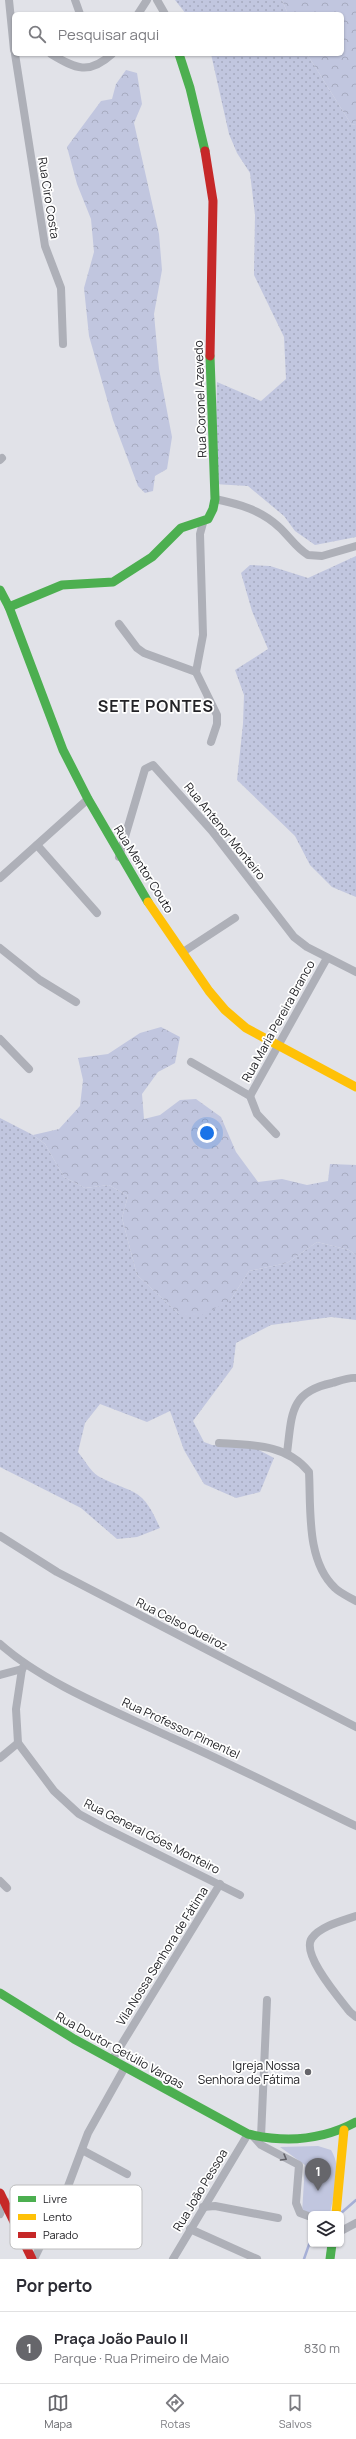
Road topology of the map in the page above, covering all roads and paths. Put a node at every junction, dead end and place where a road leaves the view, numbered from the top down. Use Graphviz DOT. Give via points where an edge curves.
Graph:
graph roads {
  1 [pos="9,0"];
  2 [pos="75,0"];
  3 [pos="147,0"];
  4 [pos="157,0"];
  5 [pos="79,12"];
  6 [pos="139,12"];
  7 [pos="164,12"];
  8 [pos="12,26"];
  9 [pos="15,56"];
  10 [pos="55,56"];
  11 [pos="110,56"];
  12 [pos="180,56"];
  13 [pos="63,344"];
  14 [pos="215,499"];
  15 [pos="203,522"];
  16 [pos="356,546"];
  17 [pos="0,590"];
  18 [pos="9,607"];
  19 [pos="119,624"];
  20 [pos="196,672"];
  21 [pos="210,742"];
  22 [pos="88,799"];
  23 [pos="37,845"];
  24 [pos="119,857"];
  25 [pos="0,878"];
  26 [pos="97,913"];
  27 [pos="235,918"];
  28 [pos="0,948"];
  29 [pos="183,952"];
  30 [pos="327,958"];
  31 [pos="356,972"];
  32 [pos="76,1002"];
  33 [pos="0,1039"];
  34 [pos="279,1047"];
  35 [pos="191,1062"];
  36 [pos="29,1069"];
  37 [pos="356,1087"];
  38 [pos="250,1096"];
  39 [pos="276,1134"];
  40 [pos="356,1378"];
  41 [pos="219,1443"];
  42 [pos="287,1452"];
  43 [pos="0,1536"];
  44 [pos="356,1601"];
  45 [pos="0,1644"];
  46 [pos="23,1667"];
  47 [pos="0,1675"];
  48 [pos="356,1727"];
  49 [pos="18,1743"];
  50 [pos="0,1758"];
  51 [pos="356,1826"];
  52 [pos="0,1881"];
  53 [pos="220,1884"];
  54 [pos="8,1888"];
  55 [pos="240,1895"];
  56 [pos="356,1916"];
  57 [pos="0,1993"];
  58 [pos="268,2000"];
  59 [pos="356,2018"];
  60 [pos="112,2060"];
  61 [pos="125,2067"];
  62 [pos="356,2122"];
  63 [pos="344,2130"];
  64 [pos="254,2135"];
  65 [pos="82,2150"];
  66 [pos="127,2174"];
  67 [pos="69,2185"];
  68 [pos="0,2193"];
  69 [pos="4,2202"];
  70 [pos="202,2206"];
  71 [pos="336,2211"];
  72 [pos="0,2214"];
  73 [pos="10,2214"];
  74 [pos="308,2216"];
  75 [pos="278,2218"];
  76 [pos="356,2223"];
  77 [pos="190,2229"];
  78 [pos="344,2229"];
  79 [pos="332,2247"];
  80 [pos="28,2249"];
  81 [pos="38,2249"];
  82 [pos="33,2259"];
  83 [pos="172,2259"];
  84 [pos="257,2259"];
  85 [pos="330,2259"];
  1 -- 8 [label="street"];
  2 -- 5 [label="street"];
  3 -- 6 [label="street"];
  4 -- 7 [label="street"];
  9 -- 13 [label="street, Rua Ciro Costa" via="45,246 61,288"];
  10 -- 11 [label="street" via="76,68 100,65"];
  12 -- 14 [label="street, Rua Coronel Azevedo" via="203,140 214,202 210,353"];
  14 -- 15 [label="street, Rua Coronel Azevedo" via="212,517"];
  14 -- 16 [label="street" via="247,506 263,515 308,555 322,556"];
  15 -- 18 [label="street" via="182,528 152,557 113,582 62,585"];
  15 -- 20 [label="street" via="200,534 203,635"];
  17 -- 18 [label="street, Rua Mentor Couto"];
  18 -- 22 [label="street, Rua Mentor Couto" via="63,750"];
  19 -- 20 [label="street" via="137,648 144,653"];
  20 -- 21 [label="street" via="217,715 217,724"];
  22 -- 23 [label="street"];
  22 -- 24 [label="street, Rua Mentor Couto"];
  23 -- 25 [label="street"];
  23 -- 26 [label="street"];
  24 -- 29 [label="street, Rua Mentor Couto"];
  24 -- 30 [label="street, Rua Antenor Monteiro" via="144,769 153,765 212,831 294,937"];
  27 -- 29 [label="street"];
  28 -- 32 [label="street" via="40,980"];
  29 -- 34 [label="street, Rua Mentor Couto" via="225,1010 246,1028"];
  30 -- 31 [label="street, Rua Antenor Monteiro"];
  30 -- 34 [label="street, Rua Maria Pereira Branco"];
  33 -- 36 [label="street"];
  34 -- 37 [label="street, Rua Mentor Couto"];
  34 -- 38 [label="street, Rua Maria Pereira Branco"];
  35 -- 38 [label="street"];
  38 -- 39 [label="street" via="257,1114"];
  40 -- 42 [label="street" via="323,1385 302,1394 293,1410"];
  41 -- 42 [label="street" via="252,1445"];
  42 -- 44 [label="street" via="309,1472 313,1537 318,1561 326,1578 336,1589"];
  43 -- 48 [label="street, Rua Celso Queiroz" via="57,1572"];
  45 -- 46 [label="street, Rua Professor Pimentel"];
  46 -- 47 [label="street"];
  46 -- 49 [label="street" via="16,1709"];
  46 -- 51 [label="street, Rua Professor Pimentel" via="244,1770"];
  49 -- 50 [label="street"];
  49 -- 53 [label="street, Rua General Góes Monteiro" via="54,1791 79,1814"];
  52 -- 54 [label="street"];
  53 -- 55 [label="street, Rua General Góes Monteiro"];
  53 -- 60 [label="street, Vila Nossa Senhora de Fátima"];
  56 -- 59 [label="street" via="316,1933 309,1946 314,1962"];
  57 -- 60 [label="street, Rua Doutor Getúlio Vargas"];
  58 -- 64 [label="street"];
  60 -- 61 [label="street, Rua Doutor Getúlio Vargas"];
  61 -- 64 [label="street, Rua Doutor Getúlio Vargas"];
  61 -- 65 [label="street"];
  62 -- 63 [label="street, Rua Doutor Getúlio Vargas"];
  63 -- 64 [label="street, Rua Doutor Getúlio Vargas" via="331,2136 311,2139 274,2139"];
  63 -- 71 [label="street"];
  64 -- 70 [label="street, Rua João Pessoa"];
  64 -- 74 [label="street, Rua Doutor Getúlio Vargas, one-way" via="261,2146 299,2164 296,2203 300,2213"];
  65 -- 66 [label="street"];
  65 -- 67 [label="street"];
  68 -- 69 [label="street"];
  69 -- 72 [label="street"];
  69 -- 73 [label="street"];
  70 -- 75 [label="street" via="215,2206"];
  70 -- 77 [label="street, Rua João Pessoa"];
  76 -- 78 [label="street"];
  77 -- 83 [label="street, Rua João Pessoa"];
  77 -- 84 [label="street"];
  79 -- 85 [label="street"];
  80 -- 82 [label="street"];
  81 -- 82 [label="street"];
}
